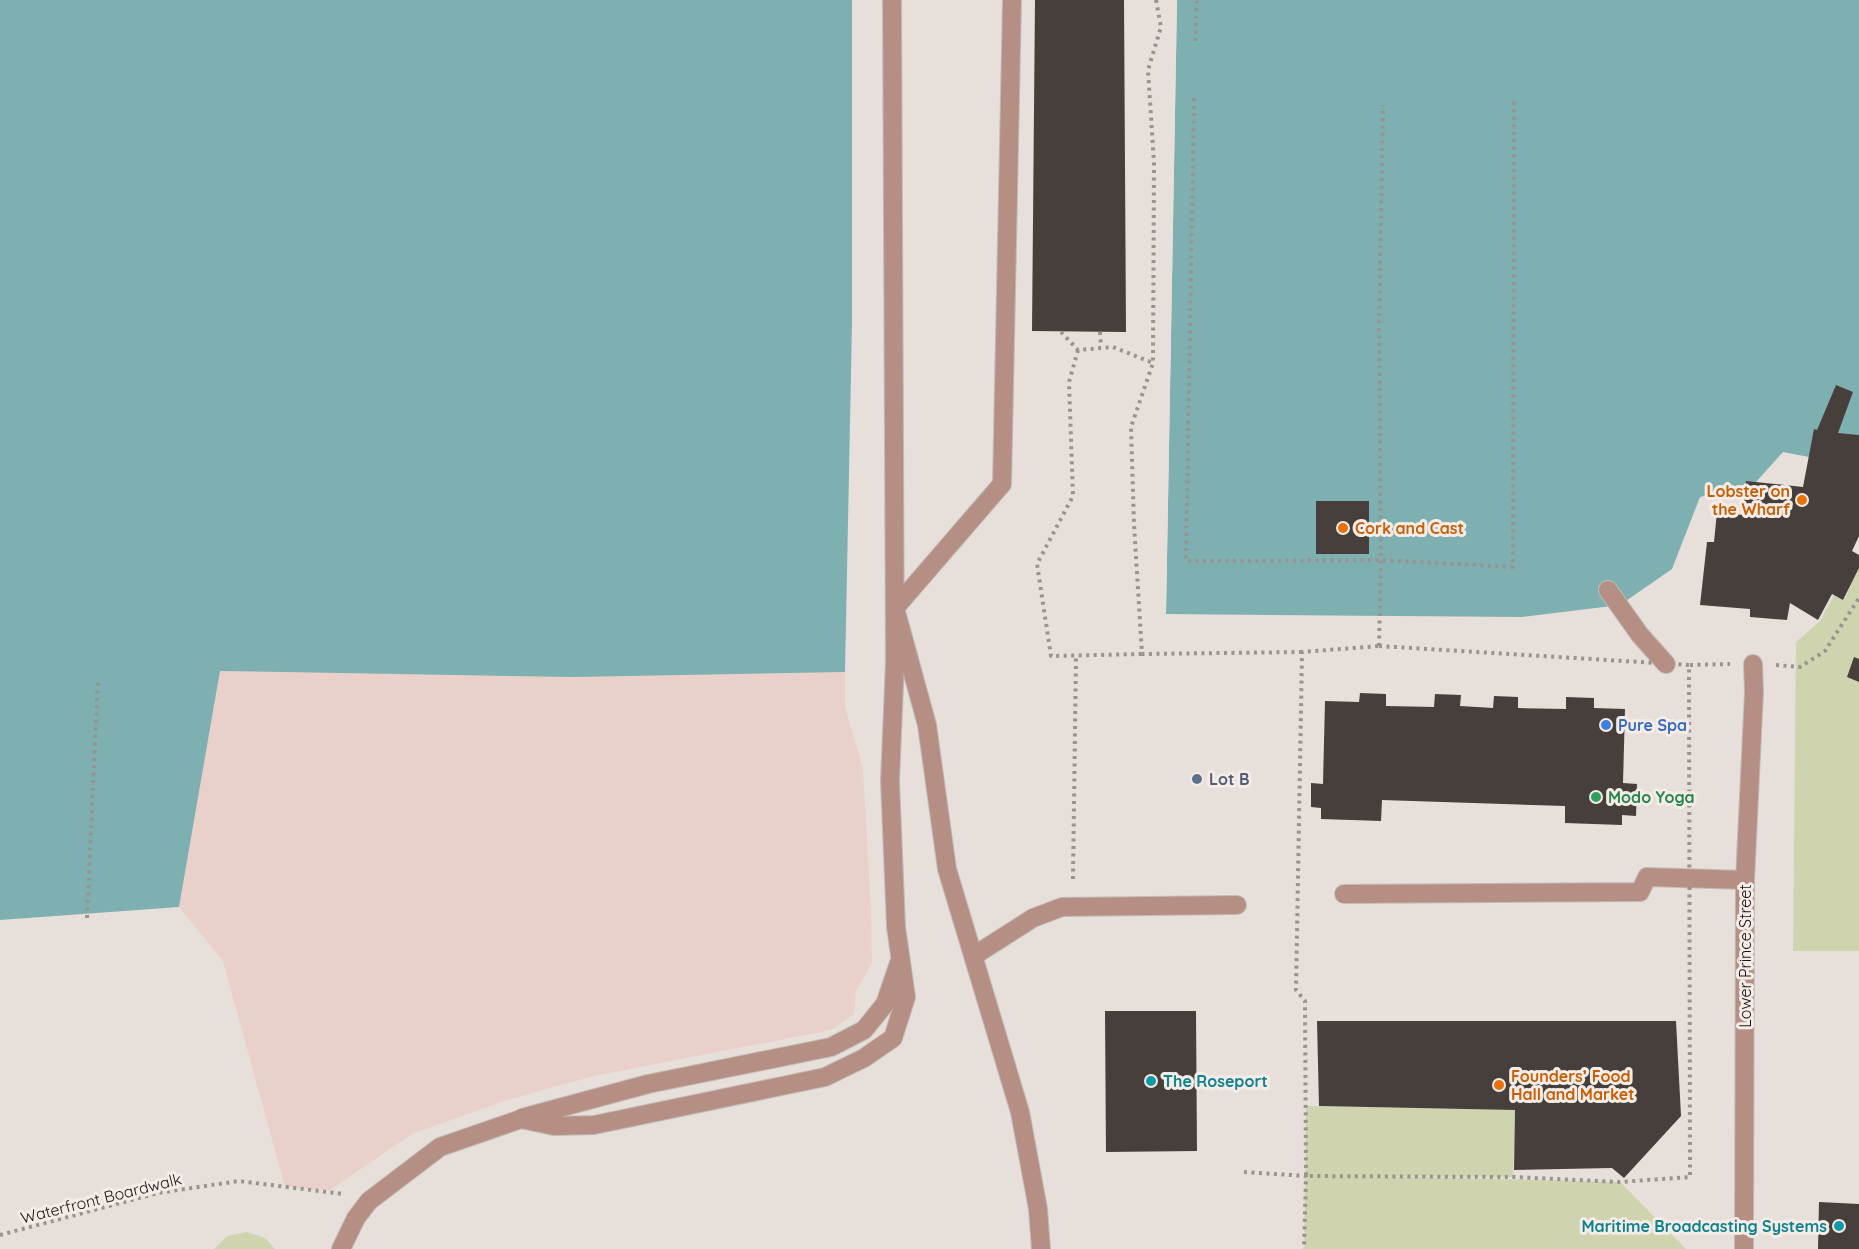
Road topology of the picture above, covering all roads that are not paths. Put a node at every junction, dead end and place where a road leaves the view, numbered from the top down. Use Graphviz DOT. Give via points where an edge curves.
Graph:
graph roads {
  1 [pos="892,0"];
  2 [pos="1012,0"];
  3 [pos="1608,590"];
  4 [pos="895,608"];
  5 [pos="1666,664"];
  6 [pos="1753,664"];
  7 [pos="1745,880"];
  8 [pos="1344,894"];
  9 [pos="1237,904"];
  10 [pos="975,956"];
  11 [pos="901,958"];
  12 [pos="521,1119"];
  13 [pos="340,1249"];
  14 [pos="1041,1249"];
  15 [pos="1744,1249"];
  1 -- 4 [label="street"];
  2 -- 4 [label="street" via="1002,484"];
  3 -- 5 [label="street"];
  4 -- 10 [label="street" via="927,725 947,869"];
  4 -- 11 [label="street" via="890,781 896,927"];
  6 -- 7 [label="street, Lower Prince Street"];
  7 -- 8 [label="street" via="1647,878 1640,892"];
  7 -- 15 [label="street, Lower Prince Street"];
  9 -- 10 [label="street" via="1062,906 1033,918"];
  10 -- 14 [label="street" via="1020,1112 1038,1209"];
  11 -- 12 [label="street" via="885,1004 864,1030 831,1047 648,1084"];
  11 -- 12 [label="street" via="906,997 893,1038 825,1077 594,1125 554,1126"];
  12 -- 13 [label="street" via="440,1147 369,1201"];
}
